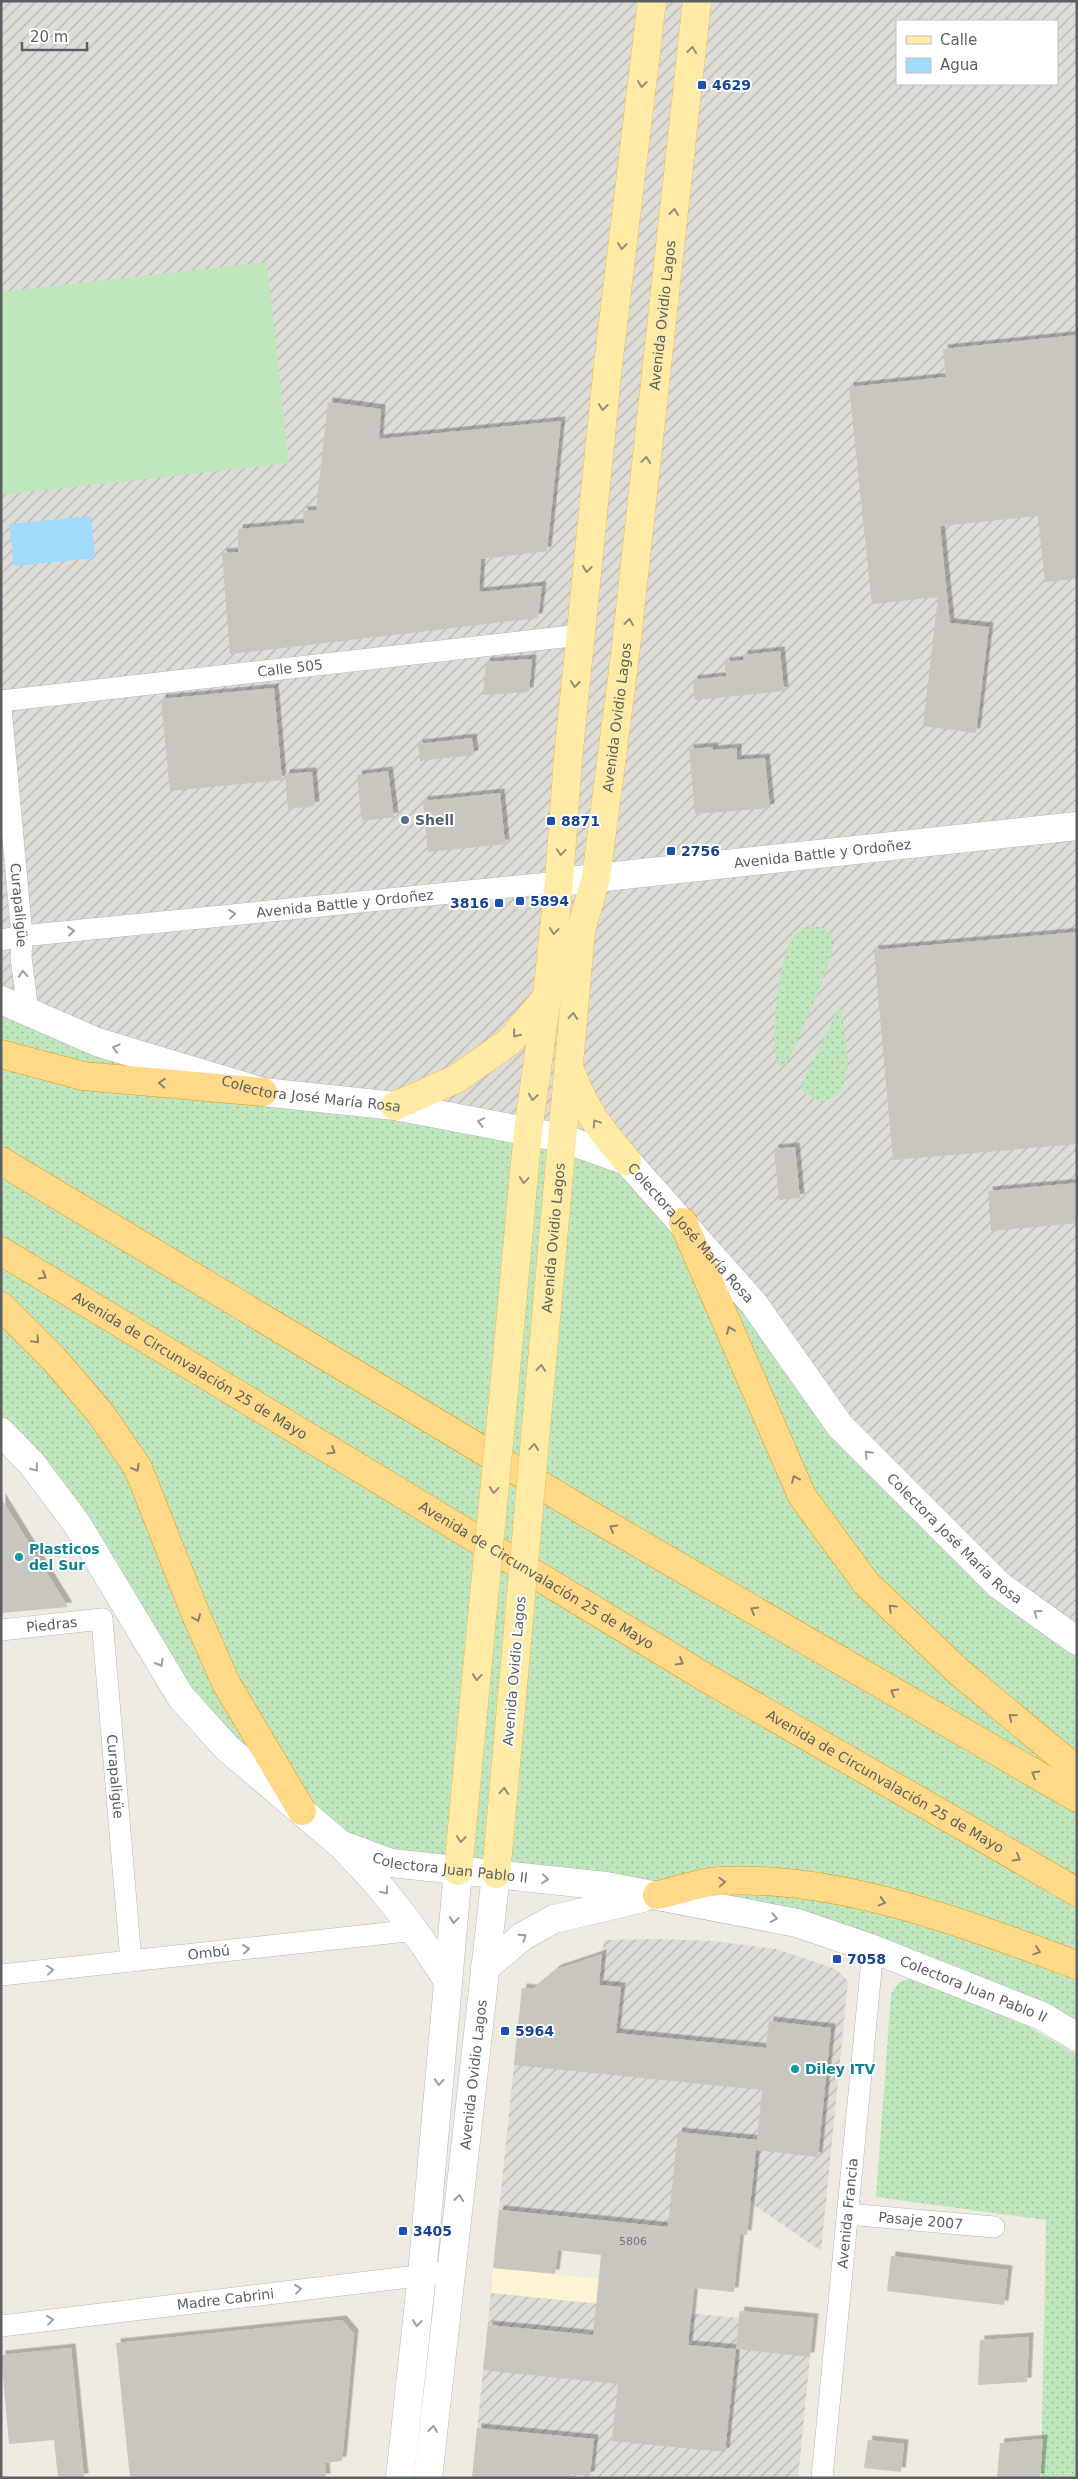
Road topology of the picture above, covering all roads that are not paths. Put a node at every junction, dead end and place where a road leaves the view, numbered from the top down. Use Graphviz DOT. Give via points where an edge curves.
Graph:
graph roads {
  1 [pos="652,1"];
  2 [pos="697,1"];
  3 [pos="580,635"];
  4 [pos="1,701"];
  5 [pos="1,708"];
  6 [pos="1077,826"];
  7 [pos="596,878"];
  8 [pos="559,882"];
  9 [pos="22,936"];
  10 [pos="1,940"];
  11 [pos="547,997"];
  12 [pos="1,1000"];
  13 [pos="28,1012"];
  14 [pos="1,1054"];
  15 [pos="568,1065"];
  16 [pos="263,1092"];
  17 [pos="395,1106"];
  18 [pos="528,1131"];
  19 [pos="562,1138"];
  20 [pos="626,1161"];
  21 [pos="1,1162"];
  22 [pos="683,1222"];
  23 [pos="1,1251"];
  24 [pos="1,1306"];
  25 [pos="1,1432"];
  26 [pos="123,1599"];
  27 [pos="102,1619"];
  28 [pos="1,1630"];
  29 [pos="1077,1641"];
  30 [pos="1077,1770"];
  31 [pos="1077,1798"];
  32 [pos="302,1811"];
  33 [pos="340,1844"];
  34 [pos="458,1871"];
  35 [pos="496,1874"];
  36 [pos="1077,1892"];
  37 [pos="657,1895"];
  38 [pos="416,1930"];
  39 [pos="873,1949"];
  40 [pos="131,1961"];
  41 [pos="1077,1965"];
  42 [pos="486,1968"];
  43 [pos="1,1975"];
  44 [pos="448,1981"];
  45 [pos="1077,2037"];
  46 [pos="848,2214"];
  47 [pos="994,2227"];
  48 [pos="451,2272"];
  49 [pos="422,2274"];
  50 [pos="1,2326"];
  51 [pos="400,2478"];
  52 [pos="428,2478"];
  53 [pos="822,2478"];
  1 -- 3 [label="main road, one-way" via="608,366"];
  7 -- 2 [label="main road, Avenida Ovidio Lagos, one-way" via="625,656"];
  3 -- 4 [label="street, Calle 505"];
  3 -- 8 [label="main road, one-way"];
  5 -- 9 [label="street, Curapaligüe"];
  6 -- 7 [label="main road, Avenida Battle y Ordoñez"];
  7 -- 8 [label="main road, Avenida Battle y Ordoñez"];
  15 -- 7 [label="main road, Avenida Ovidio Lagos, one-way" via="581,930"];
  9 -- 8 [label="street, Avenida Battle y Ordoñez, one-way"];
  8 -- 11 [label="main road, one-way"];
  9 -- 10 [label="street, Avenida Battle y Ordoñez"];
  13 -- 9 [label="street, Curapaligüe, one-way" via="21,957"];
  11 -- 17 [label="main road, one-way" via="510,1042 456,1079"];
  11 -- 18 [label="main road, one-way"];
  12 -- 13 [label="main road, Colectora José María Rosa"];
  16 -- 13 [label="main road, Colectora José María Rosa, one-way" via="97,1042"];
  16 -- 14 [label="highway, one-way" via="83,1076"];
  15 -- 19 [label="main road, Avenida Ovidio Lagos"];
  20 -- 15 [label="main road, one-way" via="599,1128 582,1100"];
  16 -- 17 [label="main road, Colectora José María Rosa"];
  18 -- 17 [label="main road, Colectora José María Rosa, one-way"];
  18 -- 19 [label="main road, Colectora José María Rosa"];
  18 -- 34 [label="main road, one-way, bridge"];
  19 -- 20 [label="main road, Colectora José María Rosa"];
  35 -- 19 [label="main road, Avenida Ovidio Lagos, one-way, bridge"];
  20 -- 22 [label="main road, Colectora José María Rosa"];
  31 -- 21 [label="highway, one-way" via="583,1511"];
  29 -- 22 [label="main road, Colectora José María Rosa, one-way" via="999,1585 840,1426 754,1304"];
  30 -- 22 [label="highway, one-way" via="959,1672 866,1583 802,1496"];
  23 -- 36 [label="highway, Avenida de Circunvalación 25 de Mayo, one-way" via="708,1679"];
  24 -- 32 [label="highway, one-way" via="54,1359 101,1414 138,1468 226,1683"];
  25 -- 26 [label="main road, Colectora Juan Pablo II, one-way" via="32,1464 77,1524"];
  26 -- 27 [label="street"];
  26 -- 32 [label="main road, Colectora Juan Pablo II, one-way" via="181,1698 227,1748"];
  27 -- 28 [label="street, Piedras"];
  27 -- 40 [label="street, Curapaligüe"];
  32 -- 33 [label="main road, Colectora Juan Pablo II"];
  33 -- 34 [label="main road, Colectora Juan Pablo II" via="392,1863"];
  33 -- 38 [label="main road, one-way" via="378,1882"];
  34 -- 35 [label="main road, Colectora Juan Pablo II"];
  34 -- 44 [label="main road, one-way"];
  35 -- 37 [label="main road, Colectora Juan Pablo II, one-way"];
  35 -- 42 [label="main road, Avenida Ovidio Lagos"];
  37 -- 39 [label="main road, Colectora Juan Pablo II, one-way" via="797,1923"];
  37 -- 41 [label="highway, one-way" via="718,1881 783,1883 846,1892 935,1916"];
  42 -- 37 [label="main road, one-way" via="523,1936 554,1919"];
  40 -- 38 [label="street, Ombú, one-way"];
  38 -- 44 [label="main road"];
  39 -- 45 [label="main road, Colectora Juan Pablo II" via="1042,2016"];
  39 -- 46 [label="street, Avenida Francia"];
  43 -- 40 [label="street, Ombú, one-way"];
  48 -- 42 [label="main road, Avenida Ovidio Lagos, one-way"];
  44 -- 49 [label="main road, one-way"];
  46 -- 47 [label="street, Pasaje 2007"];
  46 -- 53 [label="street, Avenida Francia"];
  48 -- 49 [label="street, Madre Cabrini"];
  52 -- 48 [label="main road, Avenida Ovidio Lagos, one-way"];
  50 -- 49 [label="street, Madre Cabrini, one-way"];
  49 -- 51 [label="main road, one-way"];
}
